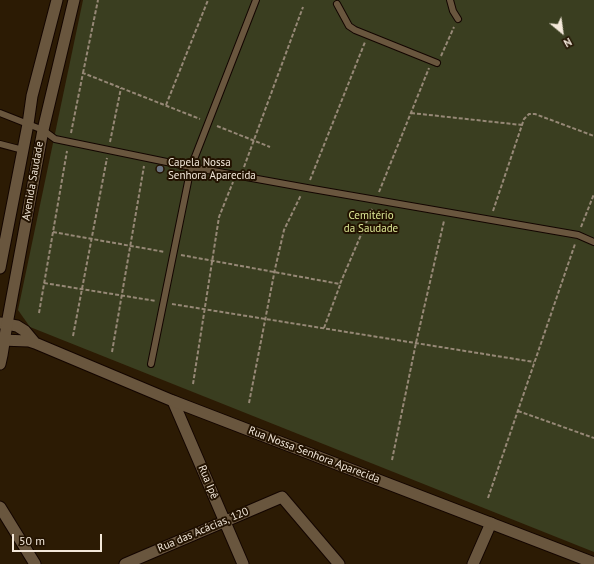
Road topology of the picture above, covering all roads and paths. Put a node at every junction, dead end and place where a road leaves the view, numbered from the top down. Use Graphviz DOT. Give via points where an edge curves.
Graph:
graph roads {
  1 [pos="57,0"];
  2 [pos="74,0"];
  3 [pos="98,0"];
  4 [pos="208,0"];
  5 [pos="256,0"];
  6 [pos="450,0"];
  7 [pos="337,4"];
  8 [pos="303,7"];
  9 [pos="458,19"];
  10 [pos="368,35"];
  11 [pos="437,63"];
  12 [pos="83,73"];
  13 [pos="121,88"];
  14 [pos="166,106"];
  15 [pos="0,113"];
  16 [pos="411,113"];
  17 [pos="28,124"];
  18 [pos="522,125"];
  19 [pos="43,130"];
  20 [pos="594,136"];
  21 [pos="0,144"];
  22 [pos="22,150"];
  23 [pos="108,150"];
  24 [pos="145,158"];
  25 [pos="191,167"];
  26 [pos="238,175"];
  27 [pos="306,188"];
  28 [pos="594,194"];
  29 [pos="376,201"];
  30 [pos="446,213"];
  31 [pos="490,220"];
  32 [pos="53,232"];
  33 [pos="578,235"];
  34 [pos="92,239"];
  35 [pos="594,242"];
  36 [pos="130,246"];
  37 [pos="173,254"];
  38 [pos="212,261"];
  39 [pos="0,268"];
  40 [pos="275,272"];
  41 [pos="44,283"];
  42 [pos="340,284"];
  43 [pos="82,289"];
  44 [pos="122,296"];
  45 [pos="164,302"];
  46 [pos="205,309"];
  47 [pos="266,319"];
  48 [pos="4,324"];
  49 [pos="324,328"];
  50 [pos="73,336"];
  51 [pos="2,340"];
  52 [pos="34,343"];
  53 [pos="416,343"];
  54 [pos="112,352"];
  55 [pos="534,362"];
  56 [pos="0,364"];
  57 [pos="151,364"];
  58 [pos="193,384"];
  59 [pos="173,401"];
  60 [pos="249,403"];
  61 [pos="518,411"];
  62 [pos="594,438"];
  63 [pos="392,460"];
  64 [pos="488,498"];
  65 [pos="0,507"];
  66 [pos="224,521"];
  67 [pos="491,523"];
  68 [pos="594,563"];
  69 [pos="35,564"];
  70 [pos="125,564"];
  71 [pos="243,564"];
  72 [pos="339,564"];
  73 [pos="473,564"];
  1 -- 17 [label="street, Avenida Saudade" via="32,96"];
  2 -- 19 [label="street, Avenida Saudade"];
  3 -- 12 [label="path"];
  4 -- 14 [label="path"];
  5 -- 25 [label="lane"];
  6 -- 9 [label="lane"];
  7 -- 10 [label="lane" via="350,26"];
  8 -- 26 [label="path"];
  9 -- 11 [label="path"];
  10 -- 11 [label="lane"];
  10 -- 27 [label="path"];
  11 -- 16 [label="path" via="430,66"];
  13 -- 23 [label="path"];
  15 -- 17 [label="lane"];
  16 -- 18 [label="path"];
  16 -- 29 [label="path"];
  17 -- 19 [label="lane"];
  17 -- 22 [label="street, Avenida Saudade"];
  18 -- 20 [label="path" via="528,114 535,114"];
  18 -- 31 [label="path"];
  19 -- 23 [label="lane" via="55,139"];
  19 -- 48 [label="street, Avenida Saudade"];
  21 -- 22 [label="lane"];
  22 -- 39 [label="street, Avenida Saudade"];
  23 -- 24 [label="lane"];
  23 -- 34 [label="path"];
  24 -- 25 [label="lane"];
  24 -- 36 [label="path"];
  25 -- 26 [label="lane"];
  25 -- 37 [label="lane"];
  26 -- 27 [label="lane"];
  26 -- 38 [label="path" via="219,217"];
  27 -- 29 [label="lane"];
  27 -- 40 [label="path" via="284,230"];
  28 -- 33 [label="path"];
  29 -- 30 [label="lane"];
  29 -- 42 [label="path"];
  30 -- 31 [label="lane"];
  30 -- 53 [label="path"];
  31 -- 33 [label="lane"];
  32 -- 34 [label="path"];
  33 -- 35 [label="lane"];
  33 -- 55 [label="path"];
  34 -- 36 [label="path"];
  34 -- 43 [label="path"];
  36 -- 37 [label="path"];
  36 -- 44 [label="path"];
  37 -- 38 [label="path"];
  37 -- 45 [label="lane"];
  38 -- 40 [label="path"];
  38 -- 46 [label="path"];
  40 -- 42 [label="path"];
  40 -- 47 [label="path"];
  41 -- 43 [label="path"];
  42 -- 49 [label="path"];
  43 -- 44 [label="path"];
  43 -- 50 [label="path"];
  44 -- 45 [label="path"];
  44 -- 54 [label="path"];
  45 -- 46 [label="path"];
  45 -- 57 [label="lane"];
  46 -- 47 [label="path"];
  46 -- 58 [label="path"];
  47 -- 49 [label="path"];
  47 -- 60 [label="path"];
  48 -- 51 [label="street, Avenida Saudade"];
  48 -- 52 [label="street, Rua Nossa Senhora Aparecida" via="17,326 25,331"];
  49 -- 53 [label="path"];
  51 -- 52 [label="street, Rua Nossa Senhora Aparecida"];
  51 -- 56 [label="street, Avenida Saudade"];
  52 -- 59 [label="street, Rua Nossa Senhora Aparecida"];
  53 -- 55 [label="path"];
  53 -- 63 [label="path"];
  55 -- 61 [label="path"];
  59 -- 66 [label="street, Rua Ipê"];
  59 -- 67 [label="street, Rua Nossa Senhora Aparecida"];
  61 -- 62 [label="path"];
  61 -- 64 [label="path"];
  65 -- 69 [label="street"];
  66 -- 70 [label="street, Rua das Acácias, 120"];
  66 -- 71 [label="street, Rua Ipê"];
  66 -- 72 [label="street, Rua das Acácias, 120" via="282,496"];
  67 -- 68 [label="street, Rua Nossa Senhora Aparecida"];
  67 -- 73 [label="street"];
}
